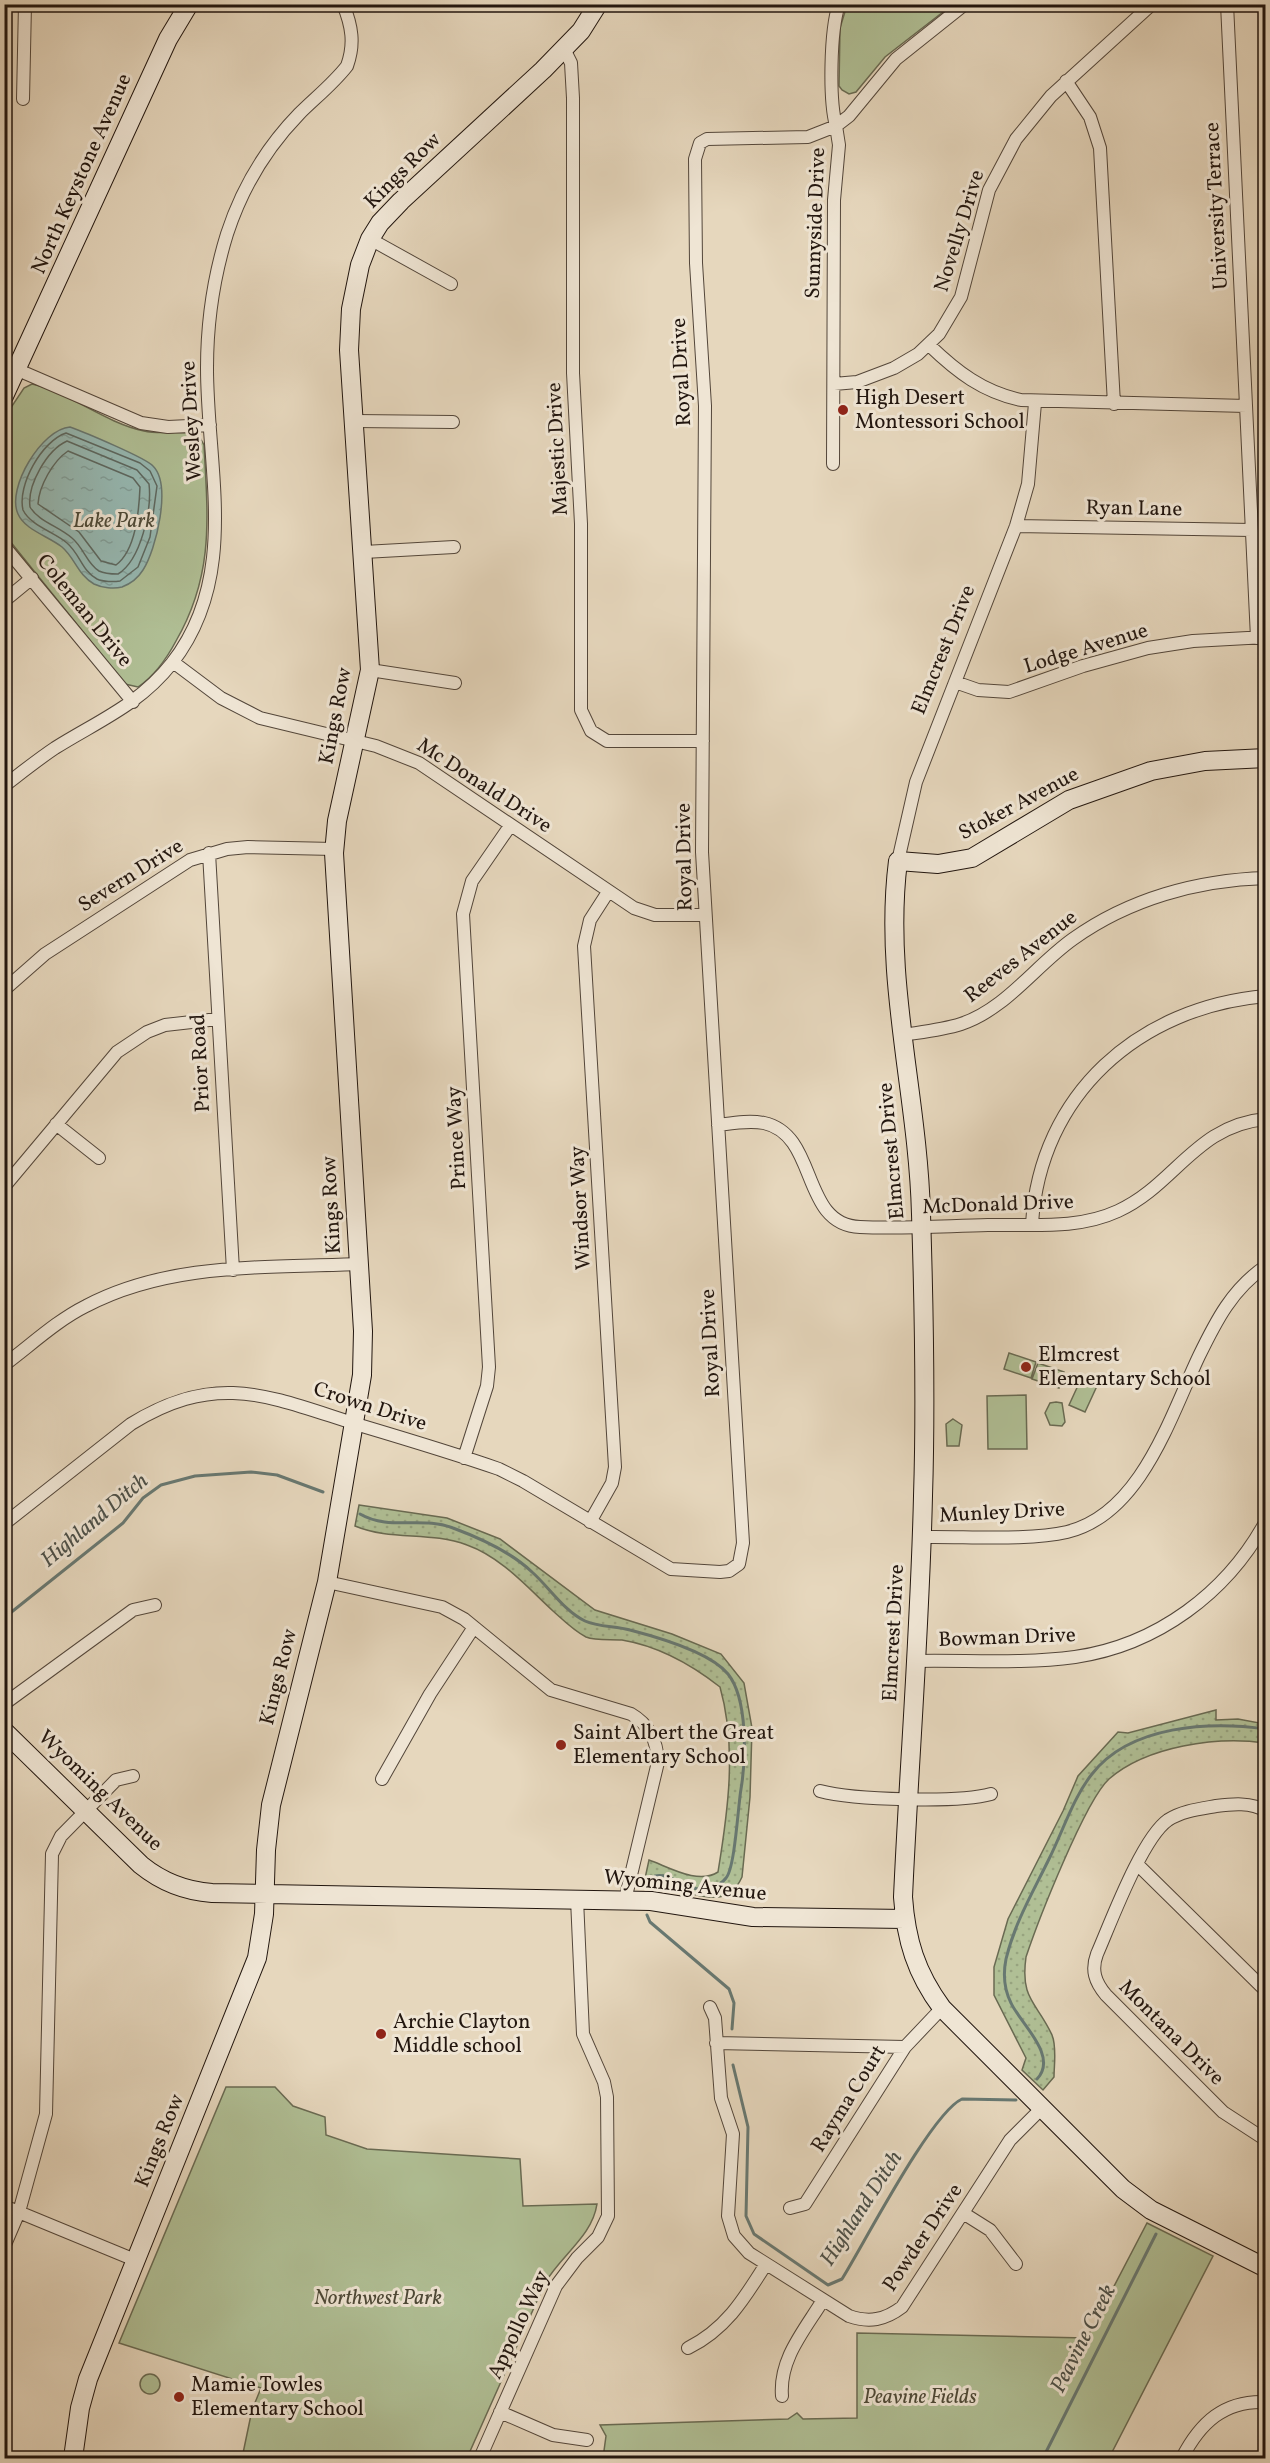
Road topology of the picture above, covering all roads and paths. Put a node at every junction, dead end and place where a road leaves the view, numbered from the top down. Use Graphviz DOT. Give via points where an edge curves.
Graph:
graph roads {
  1 [pos="25,4"];
  2 [pos="189,4"];
  3 [pos="343,4"];
  4 [pos="598,4"];
  5 [pos="839,4"];
  6 [pos="965,4"];
  7 [pos="1152,4"];
  8 [pos="1227,4"];
  9 [pos="564,49"];
  10 [pos="1066,81"];
  11 [pos="23,99"];
  12 [pos="836,126"];
  13 [pos="370,239"];
  14 [pos="451,284"];
  15 [pos="929,345"];
  16 [pos="18,370"];
  17 [pos="834,384"];
  18 [pos="4,396"];
  19 [pos="1035,403"];
  20 [pos="1114,404"];
  21 [pos="1246,406"];
  22 [pos="355,421"];
  23 [pos="453,422"];
  24 [pos="210,425"];
  25 [pos="833,464"];
  26 [pos="1016,526"];
  27 [pos="1252,530"];
  28 [pos="4,546"];
  29 [pos="454,547"];
  30 [pos="364,552"];
  31 [pos="32,578"];
  32 [pos="4,601"];
  33 [pos="1261,638"];
  34 [pos="172,662"];
  35 [pos="370,670"];
  36 [pos="955,682"];
  37 [pos="455,683"];
  38 [pos="133,702"];
  39 [pos="703,741"];
  40 [pos="356,742"];
  41 [pos="1266,758"];
  42 [pos="4,786"];
  43 [pos="510,826"];
  44 [pos="334,849"];
  45 [pos="208,853"];
  46 [pos="898,861"];
  47 [pos="1266,878"];
  48 [pos="608,892"];
  49 [pos="705,915"];
  50 [pos="4,990"];
  51 [pos="1266,996"];
  52 [pos="218,1018"];
  53 [pos="903,1035"];
  54 [pos="1266,1119"];
  55 [pos="56,1124"];
  56 [pos="718,1125"];
  57 [pos="99,1158"];
  58 [pos="4,1187"];
  59 [pos="1032,1224"];
  60 [pos="922,1227"];
  61 [pos="358,1264"];
  62 [pos="1266,1266"];
  63 [pos="233,1270"];
  64 [pos="4,1365"];
  65 [pos="355,1423"];
  66 [pos="464,1458"];
  67 [pos="1266,1521"];
  68 [pos="590,1522"];
  69 [pos="4,1524"];
  70 [pos="922,1537"];
  71 [pos="735,1568"];
  72 [pos="327,1582"];
  73 [pos="155,1605"];
  74 [pos="474,1627"];
  75 [pos="915,1661"];
  76 [pos="4,1704"];
  77 [pos="4,1731"];
  78 [pos="133,1776"];
  79 [pos="382,1779"];
  80 [pos="820,1791"];
  81 [pos="991,1794"];
  82 [pos="908,1798"];
  83 [pos="86,1810"];
  84 [pos="1266,1811"];
  85 [pos="1138,1865"];
  86 [pos="265,1893"];
  87 [pos="577,1899"];
  88 [pos="625,1900"];
  89 [pos="905,1919"];
  90 [pos="1266,1991"];
  91 [pos="710,2007"];
  92 [pos="942,2008"];
  93 [pos="716,2043"];
  94 [pos="905,2047"];
  95 [pos="1042,2108"];
  96 [pos="1266,2140"];
  97 [pos="4,2206"];
  98 [pos="790,2208"];
  99 [pos="19,2212"];
  100 [pos="963,2213"];
  101 [pos="4,2247"];
  102 [pos="135,2260"];
  103 [pos="766,2264"];
  104 [pos="1016,2264"];
  105 [pos="1266,2268"];
  106 [pos="823,2300"];
  107 [pos="688,2348"];
  108 [pos="782,2396"];
  109 [pos="1266,2402"];
  110 [pos="500,2412"];
  111 [pos="587,2440"];
  112 [pos="73,2458"];
  113 [pos="480,2458"];
  114 [pos="1182,2458"];
  1 -- 11 [label="street"];
  2 -- 16 [label="street, North Keystone Avenue" via="168,39"];
  3 -- 24 [label="street, Wesley Drive" via="352,35 347,66 269,149 245,189 227,234 209,338"];
  4 -- 9 [label="street, Kings Row"];
  5 -- 12 [label="street" via="833,34"];
  6 -- 12 [label="street, Sunnyside Drive" via="896,59 849,116"];
  7 -- 10 [label="street, Novelly Drive"];
  8 -- 21 [label="street, University Terrace"];
  9 -- 13 [label="street, Kings Row" via="401,201"];
  9 -- 39 [label="street, Majestic Drive" via="571,63 573,98 573,364 581,504 581,710 591,731 607,741"];
  10 -- 15 [label="street, Novelly Drive" via="1027,124 1001,165 978,224 960,297"];
  10 -- 20 [label="street" via="1090,117 1100,148"];
  12 -- 17 [label="street, Sunnyside Drive"];
  12 -- 39 [label="street, Royal Drive" via="808,136 707,139 700,143 695,159 705,406"];
  13 -- 14 [label="street"];
  13 -- 22 [label="street, Kings Row" via="351,309"];
  15 -- 17 [label="street, Novelly Drive" via="894,368 857,382"];
  15 -- 19 [label="street" via="955,369 987,390"];
  16 -- 18 [label="street, North Keystone Avenue"];
  16 -- 24 [label="street" via="135,422 168,427"];
  17 -- 25 [label="street, Sunnyside Drive"];
  19 -- 20 [label="street"];
  19 -- 26 [label="street, Elmcrest Drive" via="1028,484"];
  20 -- 21 [label="street"];
  21 -- 27 [label="street, University Terrace"];
  22 -- 23 [label="street"];
  22 -- 30 [label="street, Kings Row"];
  24 -- 34 [label="street, Wesley Drive" via="215,556 203,605"];
  26 -- 27 [label="street, Ryan Lane"];
  26 -- 36 [label="street, Elmcrest Drive"];
  27 -- 33 [label="street, University Terrace"];
  28 -- 31 [label="street, Coleman Drive"];
  29 -- 30 [label="street"];
  30 -- 35 [label="street, Kings Row"];
  31 -- 32 [label="street"];
  31 -- 38 [label="street, Coleman Drive"];
  33 -- 36 [label="street, Lodge Avenue" via="1193,641 1148,648 1009,692 978,690"];
  34 -- 38 [label="street, Wesley Drive"];
  34 -- 40 [label="street, Mc Donald Drive" via="245,712 285,726"];
  35 -- 37 [label="street"];
  35 -- 40 [label="street, Kings Row"];
  36 -- 46 [label="street, Elmcrest Drive" via="916,782"];
  38 -- 42 [label="street, Wesley Drive" via="57,747"];
  39 -- 49 [label="street, Royal Drive"];
  40 -- 43 [label="street, Mc Donald Drive" via="393,751 419,763"];
  40 -- 44 [label="street, Kings Row"];
  41 -- 46 [label="street, Stoker Avenue" via="1205,761 1151,771 1069,800 972,858 938,864"];
  43 -- 48 [label="street, Mc Donald Drive"];
  43 -- 66 [label="street, Prince Way" via="472,881 463,914 489,1361 487,1386"];
  44 -- 45 [label="street, Severn Drive" via="248,847"];
  44 -- 61 [label="street, Kings Row"];
  45 -- 50 [label="street, Severn Drive" via="174,869 45,954"];
  45 -- 52 [label="street, Prior Road"];
  46 -- 53 [label="street, Elmcrest Drive" via="893,954"];
  47 -- 53 [label="street, Reeves Avenue" via="1200,885 1127,908 1073,939 1000,1003 975,1018 945,1029"];
  48 -- 49 [label="street, Mc Donald Drive" via="655,915"];
  48 -- 68 [label="street, Windsor Way" via="590,920 584,946 615,1467 612,1483"];
  49 -- 56 [label="street, Royal Drive"];
  51 -- 59 [label="street" via="1225,1001 1179,1015 1140,1036 1107,1063 1078,1096 1056,1131 1038,1177"];
  52 -- 55 [label="street" via="165,1025 131,1041 105,1064"];
  52 -- 63 [label="street, Prior Road"];
  53 -- 60 [label="street, Elmcrest Drive"];
  54 -- 59 [label="street, McDonald Drive" via="1244,1122 1212,1136 1147,1194 1118,1211 1080,1223"];
  55 -- 57 [label="street"];
  55 -- 58 [label="street"];
  56 -- 60 [label="street, McDonald Drive" via="764,1124 785,1133 800,1154 820,1202 843,1223 858,1227"];
  56 -- 71 [label="street, Royal Drive" via="743,1544"];
  59 -- 60 [label="street, McDonald Drive"];
  60 -- 70 [label="street, Elmcrest Drive"];
  61 -- 63 [label="street"];
  61 -- 65 [label="street, Kings Row" via="363,1359"];
  62 -- 70 [label="street, Munley Drive" via="1238,1289 1220,1313 1145,1467 1112,1509 1090,1524 1057,1533"];
  63 -- 64 [label="street" via="158,1278 106,1295 59,1322"];
  65 -- 66 [label="street, Crown Drive"];
  65 -- 69 [label="street, Crown Drive" via="254,1393 191,1397 150,1412 131,1424"];
  65 -- 72 [label="street, Kings Row"];
  66 -- 68 [label="street, Crown Drive" via="511,1474"];
  67 -- 75 [label="street, Bowman Drive" via="1237,1566 1206,1597 1140,1638 1074,1657"];
  68 -- 71 [label="street, Crown Drive" via="671,1569 705,1573"];
  70 -- 75 [label="street, Elmcrest Drive"];
  72 -- 74 [label="street" via="442,1607"];
  72 -- 86 [label="street, Kings Row" via="271,1805"];
  73 -- 76 [label="street" via="133,1610"];
  74 -- 79 [label="street"];
  74 -- 88 [label="street" via="551,1690 631,1714 652,1735 657,1769"];
  75 -- 82 [label="street, Elmcrest Drive"];
  77 -- 83 [label="street, Wyoming Avenue"];
  78 -- 83 [label="street" via="116,1780"];
  80 -- 82 [label="street"];
  81 -- 82 [label="street"];
  82 -- 89 [label="street, Elmcrest Drive"];
  83 -- 86 [label="street, Wyoming Avenue" via="141,1865 168,1882 199,1892"];
  83 -- 99 [label="street" via="61,1836 52,1854 46,2114"];
  84 -- 85 [label="street, Montana Drive" via="1234,1804 1174,1816 1152,1837"];
  85 -- 90 [label="street"];
  85 -- 96 [label="street, Montana Drive" via="1094,1961 1099,1987 1223,2112"];
  86 -- 87 [label="street, Wyoming Avenue"];
  86 -- 102 [label="street, Kings Row" via="262,1933 253,1971"];
  87 -- 88 [label="street, Wyoming Avenue"];
  87 -- 110 [label="street, Appollo Way" via="582,2027 607,2097 610,2204 598,2237 556,2286"];
  88 -- 89 [label="street, Wyoming Avenue" via="666,1902 753,1917"];
  89 -- 92 [label="street" via="907,1939 919,1972"];
  91 -- 93 [label="street, Powder Drive" via="715,2018"];
  92 -- 94 [label="street, Rayma Court"];
  92 -- 95 [label="street"];
  93 -- 94 [label="street"];
  93 -- 103 [label="street, Powder Drive" via="721,2098 733,2134 730,2227 741,2246"];
  94 -- 98 [label="street, Rayma Court" via="805,2204"];
  95 -- 100 [label="street, Powder Drive" via="1010,2140"];
  95 -- 105 [label="street" via="1137,2201"];
  97 -- 99 [label="street"];
  99 -- 101 [label="street"];
  99 -- 102 [label="street"];
  100 -- 104 [label="street" via="990,2230"];
  100 -- 106 [label="street, Powder Drive" via="909,2299 892,2314 859,2319"];
  102 -- 112 [label="street, Kings Row" via="88,2379"];
  103 -- 106 [label="street, Powder Drive"];
  103 -- 107 [label="street" via="729,2319"];
  106 -- 108 [label="street" via="786,2358"];
  109 -- 114 [label="street" via="1241,2403 1215,2415 1193,2437"];
  110 -- 111 [label="street" via="553,2435"];
  110 -- 113 [label="street, Appollo Way"];
}
